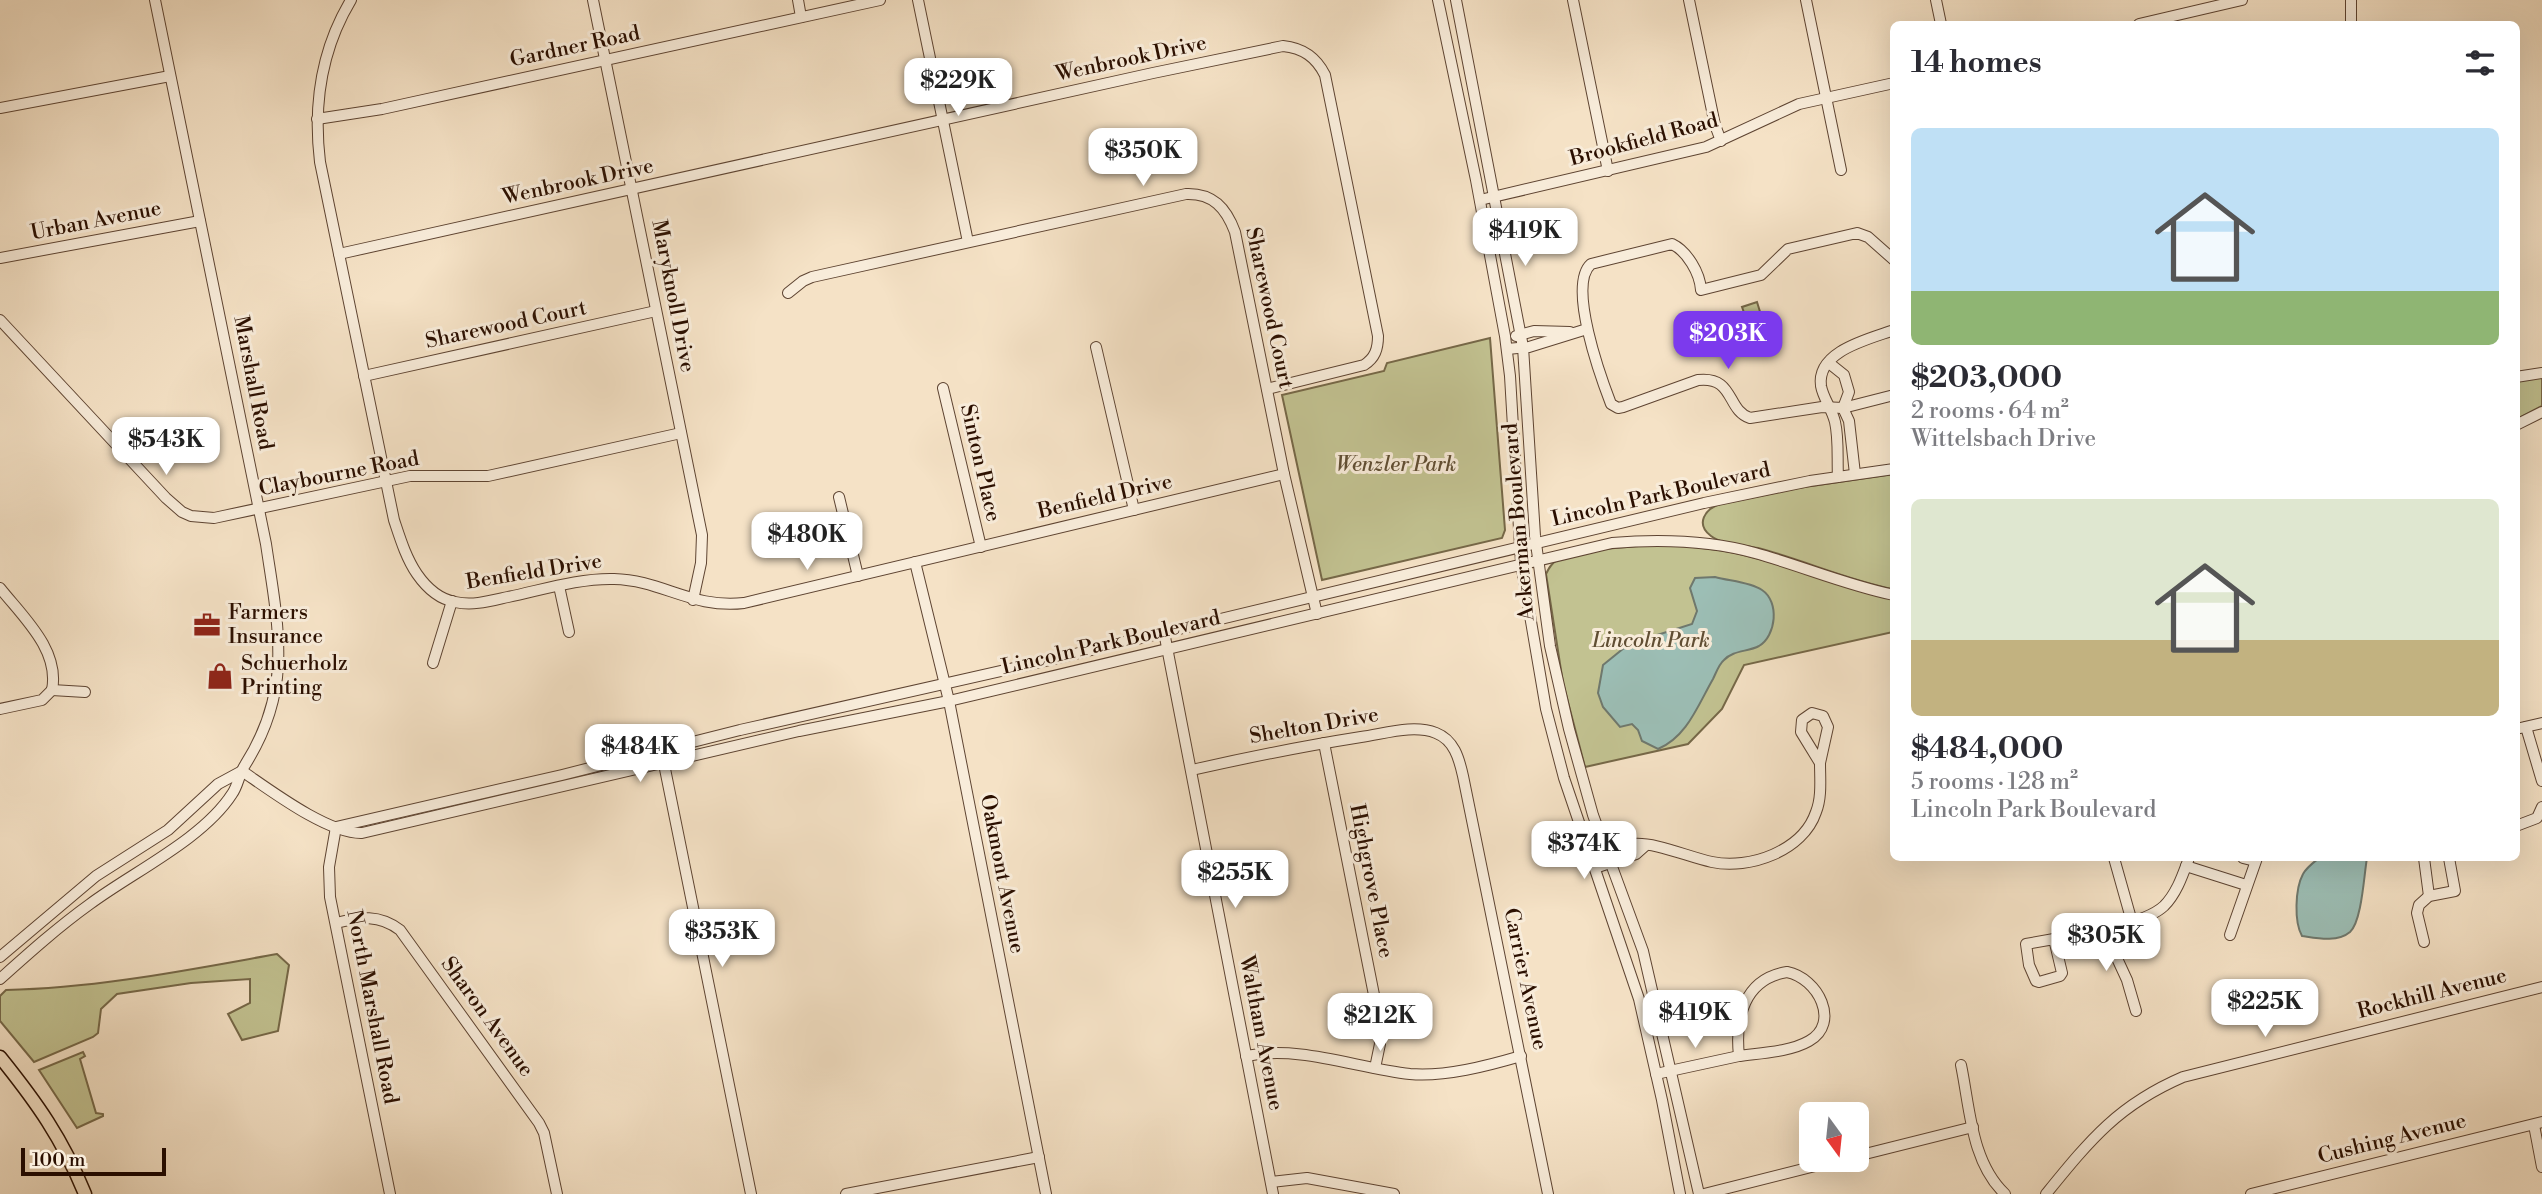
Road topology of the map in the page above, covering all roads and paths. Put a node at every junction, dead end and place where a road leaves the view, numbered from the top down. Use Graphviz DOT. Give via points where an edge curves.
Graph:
graph roads {
  1 [pos="155,0"];
  2 [pos="351,0"];
  3 [pos="593,0"];
  4 [pos="798,0"];
  5 [pos="880,0"];
  6 [pos="918,0"];
  7 [pos="1438,0"];
  8 [pos="1456,0"];
  9 [pos="1573,0"];
  10 [pos="1689,0"];
  11 [pos="1806,0"];
  12 [pos="1936,0"];
  13 [pos="2242,0"];
  14 [pos="2351,0"];
  15 [pos="802,18"];
  16 [pos="1940,21"];
  17 [pos="2152,21"];
  18 [pos="2351,21"];
  19 [pos="605,60"];
  20 [pos="170,76"];
  21 [pos="1890,84"];
  22 [pos="1826,99"];
  23 [pos="0,108"];
  24 [pos="317,119"];
  25 [pos="943,120"];
  26 [pos="1721,141"];
  27 [pos="1841,170"];
  28 [pos="1608,171"];
  29 [pos="632,190"];
  30 [pos="1495,197"];
  31 [pos="1480,201"];
  32 [pos="200,221"];
  33 [pos="968,242"];
  34 [pos="339,254"];
  35 [pos="1890,256"];
  36 [pos="0,258"];
  37 [pos="789,293"];
  38 [pos="656,311"];
  39 [pos="0,320"];
  40 [pos="1587,329"];
  41 [pos="1570,332"];
  42 [pos="1890,332"];
  43 [pos="1521,334"];
  44 [pos="1506,344"];
  45 [pos="1096,347"];
  46 [pos="1523,347"];
  47 [pos="1829,363"];
  48 [pos="2542,373"];
  49 [pos="364,376"];
  50 [pos="2520,376"];
  51 [pos="943,388"];
  52 [pos="1267,389"];
  53 [pos="1890,396"];
  54 [pos="1831,407"];
  55 [pos="1843,408"];
  56 [pos="2542,412"];
  57 [pos="2520,423"];
  58 [pos="681,433"];
  59 [pos="1890,470"];
  60 [pos="1284,474"];
  61 [pos="1855,474"];
  62 [pos="1838,477"];
  63 [pos="384,482"];
  64 [pos="839,497"];
  65 [pos="258,509"];
  66 [pos="1134,510"];
  67 [pos="1536,544"];
  68 [pos="981,547"];
  69 [pos="1520,548"];
  70 [pos="1538,559"];
  71 [pos="915,562"];
  72 [pos="1521,563"];
  73 [pos="858,576"];
  74 [pos="559,586"];
  75 [pos="0,588"];
  76 [pos="1890,594"];
  77 [pos="1313,596"];
  78 [pos="693,600"];
  79 [pos="452,601"];
  80 [pos="1317,614"];
  81 [pos="569,632"];
  82 [pos="1164,632"];
  83 [pos="1169,649"];
  84 [pos="433,663"];
  85 [pos="946,684"];
  86 [pos="52,690"];
  87 [pos="85,692"];
  88 [pos="949,701"];
  89 [pos="0,709"];
  90 [pos="2541,727"];
  91 [pos="2521,728"];
  92 [pos="1443,736"];
  93 [pos="1324,743"];
  94 [pos="661,750"];
  95 [pos="664,762"];
  96 [pos="1820,763"];
  97 [pos="1192,770"];
  98 [pos="242,771"];
  99 [pos="2542,781"];
  100 [pos="2542,807"];
  101 [pos="2520,824"];
  102 [pos="336,827"];
  103 [pos="1609,857"];
  104 [pos="2115,861"];
  105 [pos="2256,861"];
  106 [pos="2424,861"];
  107 [pos="2450,861"];
  108 [pos="2188,862"];
  109 [pos="1593,863"];
  110 [pos="2246,885"];
  111 [pos="2429,896"];
  112 [pos="2132,922"];
  113 [pos="336,923"];
  114 [pos="2107,928"];
  115 [pos="2230,935"];
  116 [pos="2054,939"];
  117 [pos="2424,942"];
  118 [pos="0,957"];
  119 [pos="0,979"];
  120 [pos="2542,987"];
  121 [pos="2136,1011"];
  122 [pos="1246,1056"];
  123 [pos="1521,1056"];
  124 [pos="1739,1056"];
  125 [pos="0,1057"];
  126 [pos="1961,1065"];
  127 [pos="1375,1068"];
  128 [pos="1672,1070"];
  129 [pos="1656,1074"];
  130 [pos="2538,1124"];
  131 [pos="1973,1127"];
  132 [pos="1869,1153"];
  133 [pos="1039,1157"];
  134 [pos="2542,1167"];
  135 [pos="1799,1170"];
  136 [pos="1271,1182"];
  137 [pos="85,1194"];
  138 [pos="390,1194"];
  139 [pos="557,1194"];
  140 [pos="751,1194"];
  141 [pos="846,1194"];
  142 [pos="1046,1194"];
  143 [pos="1273,1194"];
  144 [pos="1394,1194"];
  145 [pos="1548,1194"];
  146 [pos="1680,1194"];
  147 [pos="1702,1194"];
  148 [pos="2005,1194"];
  149 [pos="2046,1194"];
  150 [pos="2251,1194"];
  1 -- 20 [label="street, Marshall Road"];
  2 -- 24 [label="street, Benfield Drive" via="324,62"];
  3 -- 19 [label="street, Maryknoll Drive"];
  4 -- 15 [label="street"];
  5 -- 15 [label="street, Gardner Road"];
  6 -- 25 [label="street"];
  7 -- 31 [label="street, Ackerman Boulevard"];
  8 -- 30 [label="street, Ackerman Boulevard"];
  9 -- 28 [label="street"];
  10 -- 26 [label="street"];
  11 -- 22 [label="street"];
  12 -- 16 [label="street"];
  13 -- 17 [label="street"];
  14 -- 18 [label="street"];
  15 -- 19 [label="street, Gardner Road"];
  19 -- 24 [label="street, Gardner Road"];
  19 -- 29 [label="street, Maryknoll Drive"];
  20 -- 23 [label="street"];
  20 -- 32 [label="street, Marshall Road"];
  21 -- 22 [label="street, Brookfield Road"];
  22 -- 26 [label="street, Brookfield Road" via="1778,112"];
  22 -- 27 [label="street"];
  24 -- 34 [label="street, Benfield Drive" via="320,162"];
  25 -- 29 [label="street, Wenbrook Drive"];
  25 -- 33 [label="street"];
  25 -- 52 [label="street, Wenbrook Drive" via="1283,46 1313,58 1325,75 1378,345 1364,365"];
  26 -- 28 [label="street, Brookfield Road"];
  28 -- 30 [label="street, Brookfield Road"];
  29 -- 34 [label="street, Wenbrook Drive"];
  29 -- 38 [label="street, Maryknoll Drive"];
  30 -- 31 [label="street, Brookfield Road"];
  30 -- 43 [label="street, Ackerman Boulevard"];
  31 -- 44 [label="street, Ackerman Boulevard"];
  32 -- 36 [label="street, Urban Avenue"];
  32 -- 65 [label="street, Marshall Road"];
  33 -- 37 [label="street, Sharewood Court" via="812,277"];
  33 -- 52 [label="street, Sharewood Court" via="1186,194 1212,199 1229,217 1235,232"];
  34 -- 49 [label="street, Benfield Drive"];
  35 -- 40 [label="street" via="1857,233 1788,249 1761,275 1701,290 1697,273 1672,244 1587,267"];
  38 -- 49 [label="street, Sharewood Court"];
  38 -- 58 [label="street, Maryknoll Drive"];
  39 -- 65 [label="street, Claybourne Road" via="182,512 214,519"];
  40 -- 41 [label="street"];
  40 -- 54 [label="street" via="1615,407 1706,379 1722,385 1746,417"];
  41 -- 43 [label="street"];
  41 -- 46 [label="street"];
  42 -- 47 [label="street" via="1842,350"];
  43 -- 44 [label="street"];
  43 -- 46 [label="street, Ackerman Boulevard"];
  44 -- 46 [label="street"];
  44 -- 69 [label="street, Ackerman Boulevard"];
  45 -- 66 [label="street"];
  46 -- 67 [label="street, Ackerman Boulevard"];
  47 -- 54 [label="street" via="1821,387"];
  47 -- 55 [label="street" via="1844,375 1849,392"];
  48 -- 50 [label="street"];
  49 -- 63 [label="street, Benfield Drive"];
  51 -- 68 [label="street, Sinton Place"];
  52 -- 60 [label="street, Sharewood Court"];
  53 -- 55 [label="street"];
  54 -- 55 [label="street"];
  54 -- 62 [label="street"];
  55 -- 61 [label="street" via="1849,421"];
  56 -- 57 [label="street"];
  58 -- 63 [label="street, Claybourne Road" via="488,476 427,475"];
  58 -- 78 [label="street, Maryknoll Drive" via="702,535"];
  59 -- 61 [label="street, Lincoln Park Boulevard"];
  60 -- 66 [label="street, Benfield Drive"];
  60 -- 77 [label="street, Sharewood Court"];
  61 -- 62 [label="street, Lincoln Park Boulevard"];
  62 -- 67 [label="street, Lincoln Park Boulevard" via="1746,493"];
  63 -- 65 [label="street, Claybourne Road"];
  63 -- 79 [label="street, Benfield Drive" via="413,569 433,592"];
  64 -- 73 [label="street"];
  65 -- 98 [label="street, Marshall Road" via="277,616 278,668 263,733"];
  66 -- 68 [label="street, Benfield Drive"];
  67 -- 69 [label="street, Lincoln Park Boulevard"];
  67 -- 70 [label="street, Ackerman Boulevard"];
  68 -- 71 [label="street, Benfield Drive"];
  69 -- 72 [label="street, Ackerman Boulevard"];
  69 -- 77 [label="street, Lincoln Park Boulevard"];
  70 -- 72 [label="street, Lincoln Park Boulevard"];
  70 -- 76 [label="street, Lincoln Park Boulevard" via="1612,543 1707,543"];
  70 -- 103 [label="street, Ackerman Boulevard" via="1561,695"];
  71 -- 73 [label="street, Benfield Drive"];
  71 -- 85 [label="street, Oakmont Avenue"];
  72 -- 80 [label="street, Lincoln Park Boulevard"];
  72 -- 109 [label="street, Ackerman Boulevard" via="1546,709"];
  73 -- 78 [label="street, Benfield Drive" via="744,603"];
  74 -- 78 [label="street, Benfield Drive" via="587,580 628,580"];
  74 -- 79 [label="street, Benfield Drive" via="485,602"];
  74 -- 81 [label="street"];
  75 -- 86 [label="street" via="44,642"];
  77 -- 80 [label="street, Sharewood Court"];
  77 -- 82 [label="street, Lincoln Park Boulevard"];
  79 -- 84 [label="street"];
  80 -- 83 [label="street, Lincoln Park Boulevard"];
  82 -- 83 [label="street, Waltham Avenue"];
  82 -- 85 [label="street, Lincoln Park Boulevard"];
  83 -- 88 [label="street, Lincoln Park Boulevard"];
  83 -- 97 [label="street, Waltham Avenue"];
  85 -- 88 [label="street, Oakmont Avenue"];
  85 -- 94 [label="street, Lincoln Park Boulevard"];
  86 -- 87 [label="street"];
  86 -- 89 [label="street" via="42,700"];
  88 -- 95 [label="street, Lincoln Park Boulevard"];
  88 -- 133 [label="street, Oakmont Avenue"];
  90 -- 91 [label="street"];
  91 -- 99 [label="street"];
  92 -- 93 [label="street, Shelton Drive" via="1415,729"];
  92 -- 123 [label="street, Carrier Avenue" via="1459,759"];
  93 -- 97 [label="street, Shelton Drive"];
  93 -- 127 [label="street, Highgrove Place" via="1377,1010 1380,1044"];
  94 -- 95 [label="street"];
  94 -- 102 [label="street, Lincoln Park Boulevard"];
  95 -- 102 [label="street, Lincoln Park Boulevard" via="384,829 351,833"];
  95 -- 140 [label="street"];
  96 -- 96 [label="street" via="1828,727 1823,716 1812,713 1802,720 1801,732"];
  96 -- 103 [label="street" via="1816,812 1803,834 1783,850 1752,861 1715,863 1645,846 1636,854"];
  97 -- 122 [label="street, Waltham Avenue"];
  98 -- 102 [label="street, Lincoln Park Boulevard" via="300,810"];
  98 -- 118 [label="street, Marshall Road" via="218,784 168,830 96,876"];
  98 -- 119 [label="street, Marshall Road" via="233,793 213,817 89,904"];
  100 -- 101 [label="street" via="2537,818"];
  102 -- 113 [label="street, North Marshall Road" via="329,883"];
  103 -- 109 [label="street"];
  103 -- 128 [label="street, Ackerman Boulevard" via="1643,951"];
  104 -- 112 [label="street"];
  105 -- 110 [label="street"];
  106 -- 111 [label="street"];
  107 -- 111 [label="street" via="2455,891"];
  108 -- 110 [label="street"];
  108 -- 112 [label="street" via="2164,906"];
  109 -- 129 [label="street, Ackerman Boulevard" via="1639,999"];
  110 -- 115 [label="street"];
  111 -- 117 [label="street" via="2418,905 2417,913"];
  112 -- 114 [label="street"];
  113 -- 138 [label="street, North Marshall Road"];
  113 -- 139 [label="street, Sharon Avenue" via="377,918 400,930 539,1123"];
  114 -- 116 [label="street"];
  114 -- 121 [label="street"];
  116 -- 116 [label="street" via="2026,944 2035,981 2062,973"];
  120 -- 149 [label="street, Rockhill Avenue" via="2183,1077 2122,1111"];
  122 -- 127 [label="street" via="1279,1051"];
  122 -- 136 [label="street, Waltham Avenue"];
  123 -- 127 [label="street" via="1430,1074"];
  123 -- 145 [label="street, Carrier Avenue"];
  124 -- 124 [label="street" via="1802,1045 1817,1035 1824,1011 1811,984 1787,972 1759,984 1741,1012"];
  124 -- 128 [label="street"];
  125 -- 137 [label="main road" via="42,1111"];
  126 -- 131 [label="street"];
  128 -- 129 [label="street"];
  128 -- 147 [label="street, Ackerman Boulevard"];
  129 -- 146 [label="street, Ackerman Boulevard"];
  130 -- 134 [label="street"];
  130 -- 150 [label="street, Cushing Avenue"];
  131 -- 132 [label="street"];
  131 -- 148 [label="street" via="1984,1168"];
  133 -- 141 [label="street"];
  133 -- 142 [label="street, Oakmont Avenue"];
  135 -- 147 [label="street"];
  136 -- 143 [label="street, Waltham Avenue"];
  136 -- 144 [label="street" via="1307,1178"];
}
